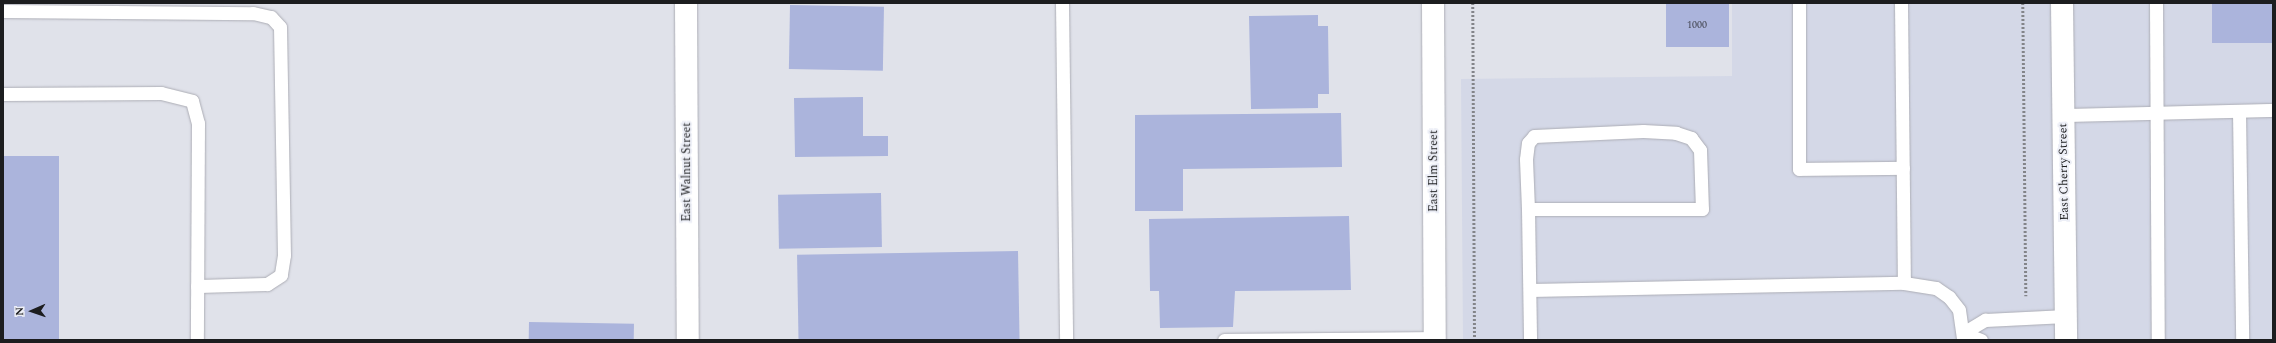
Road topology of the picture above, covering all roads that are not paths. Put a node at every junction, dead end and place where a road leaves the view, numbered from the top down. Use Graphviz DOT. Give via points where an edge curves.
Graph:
graph roads {
  1 [pos="686,3"];
  2 [pos="1062,3"];
  3 [pos="1433,3"];
  4 [pos="1799,3"];
  5 [pos="1901,3"];
  6 [pos="2062,3"];
  7 [pos="2156,3"];
  8 [pos="3,11"];
  9 [pos="3,94"];
  10 [pos="2239,110"];
  11 [pos="2273,110"];
  12 [pos="2157,113"];
  13 [pos="2063,115"];
  14 [pos="1903,168"];
  15 [pos="1528,209"];
  16 [pos="1904,283"];
  17 [pos="197,286"];
  18 [pos="1530,290"];
  19 [pos="2066,316"];
  20 [pos="1963,336"];
  21 [pos="1436,339"];
  22 [pos="197,340"];
  23 [pos="688,340"];
  24 [pos="1066,340"];
  25 [pos="1224,340"];
  26 [pos="1530,340"];
  27 [pos="1980,340"];
  28 [pos="2061,340"];
  29 [pos="2066,340"];
  30 [pos="2158,340"];
  31 [pos="2242,340"];
  1 -- 23 [label="street, East Walnut Street"];
  2 -- 24 [label="lane"];
  3 -- 21 [label="street, East Elm Street"];
  4 -- 14 [label="lane" via="1799,169"];
  5 -- 14 [label="lane"];
  6 -- 13 [label="street, East Cherry Street"];
  7 -- 12 [label="lane"];
  8 -- 17 [label="lane" via="252,13 271,16 280,27 284,255 282,275 267,284"];
  9 -- 17 [label="lane" via="161,93 192,101 198,123"];
  10 -- 11 [label="lane"];
  10 -- 12 [label="lane"];
  10 -- 31 [label="lane"];
  12 -- 13 [label="lane"];
  12 -- 30 [label="lane"];
  13 -- 19 [label="street, East Cherry Street"];
  14 -- 16 [label="lane"];
  15 -- 15 [label="lane" via="1702,209 1700,150 1691,138 1676,133 1643,130 1534,136 1528,143 1526,159"];
  15 -- 18 [label="lane"];
  16 -- 18 [label="lane"];
  16 -- 20 [label="lane" via="1936,288 1949,297 1959,310"];
  17 -- 22 [label="lane"];
  18 -- 26 [label="lane"];
  19 -- 20 [label="lane" via="1985,320"];
  19 -- 29 [label="street, East Cherry Street"];
  20 -- 27 [label="lane"];
  21 -- 25 [label="lane"];
  28 -- 29 [label="lane"];
}
